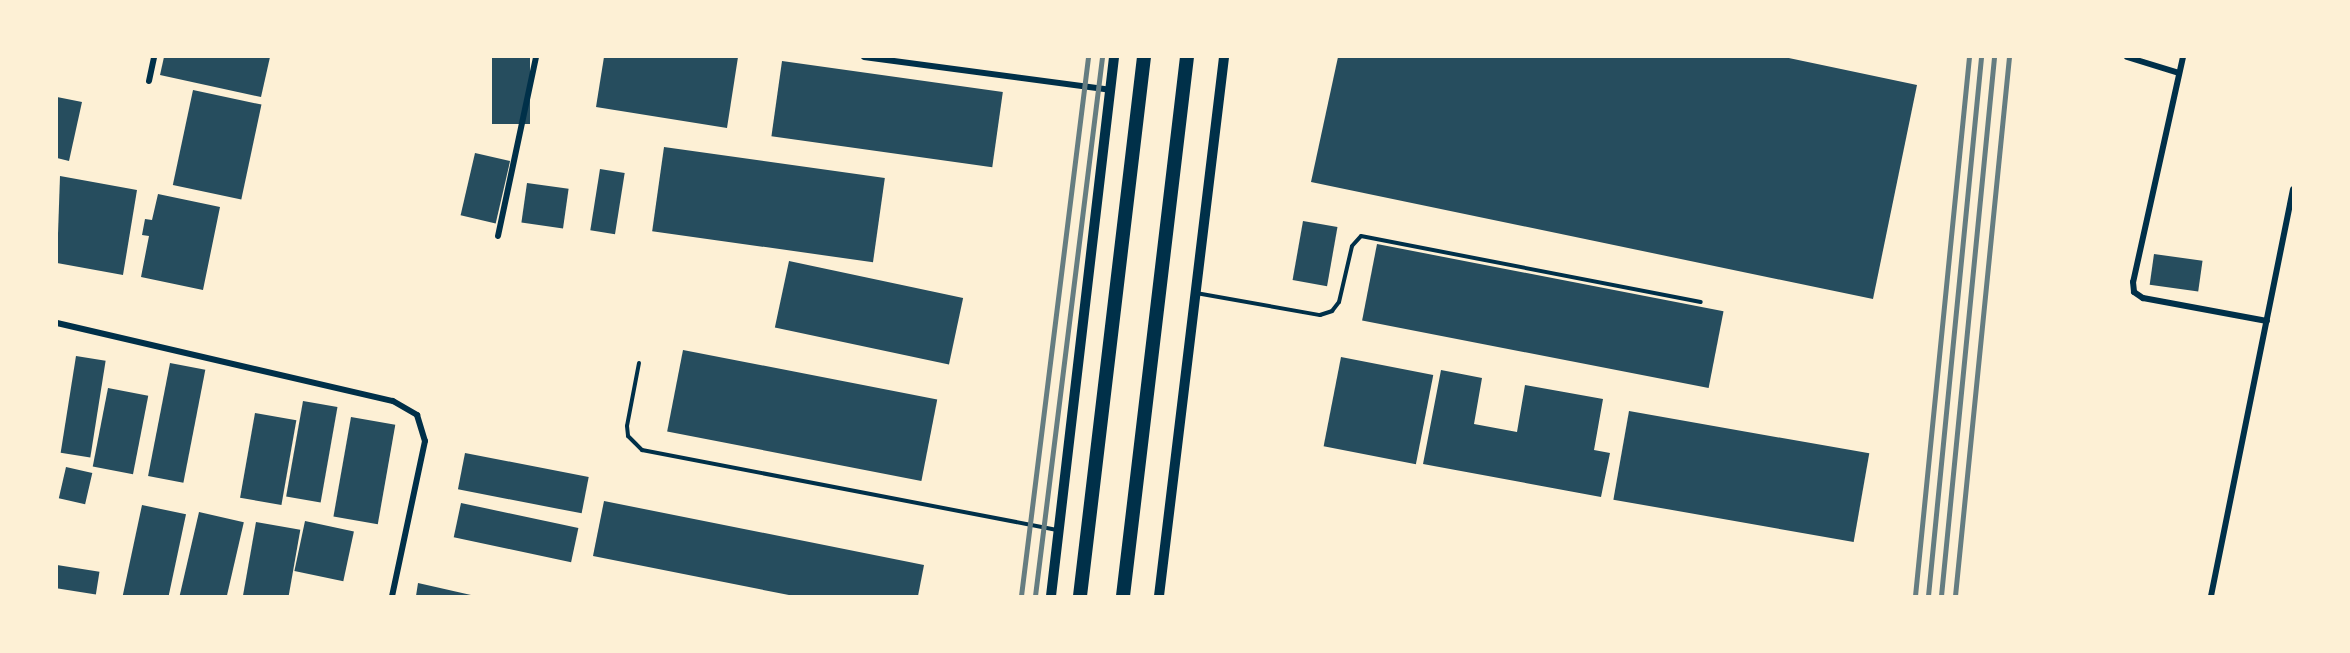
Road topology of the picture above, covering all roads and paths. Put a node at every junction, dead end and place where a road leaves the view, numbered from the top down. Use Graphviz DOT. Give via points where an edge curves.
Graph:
graph roads {
  1 [pos="154,57"];
  2 [pos="536,57"];
  3 [pos="864,57"];
  4 [pos="1114,57"];
  5 [pos="1144,57"];
  6 [pos="1187,57"];
  7 [pos="1224,57"];
  8 [pos="2127,57"];
  9 [pos="2183,57"];
  10 [pos="2179,73"];
  11 [pos="149,81"];
  12 [pos="1110,90"];
  13 [pos="2293,189"];
  14 [pos="498,236"];
  15 [pos="1195,292"];
  16 [pos="1701,302"];
  17 [pos="2266,321"];
  18 [pos="57,323"];
  19 [pos="639,363"];
  20 [pos="1059,530"];
  21 [pos="392,596"];
  22 [pos="1051,596"];
  23 [pos="1080,596"];
  24 [pos="1123,596"];
  25 [pos="1159,596"];
  26 [pos="2211,596"];
  1 -- 11 [label="street"];
  2 -- 14 [label="street"];
  3 -- 12 [label="street"];
  4 -- 12 [label="main road"];
  5 -- 23 [label="highway"];
  6 -- 24 [label="highway"];
  7 -- 15 [label="main road"];
  8 -- 10 [label="street"];
  9 -- 10 [label="street"];
  10 -- 17 [label="street" via="2134,292 2142,298"];
  12 -- 20 [label="main road"];
  13 -- 17 [label="street"];
  15 -- 16 [label="lane" via="1320,315 1332,311 1339,302 1352,246 1361,236"];
  15 -- 25 [label="main road"];
  17 -- 26 [label="street"];
  18 -- 21 [label="street" via="393,401 417,415 425,441"];
  19 -- 20 [label="lane" via="627,426 628,436 642,450"];
  20 -- 22 [label="main road"];
}
